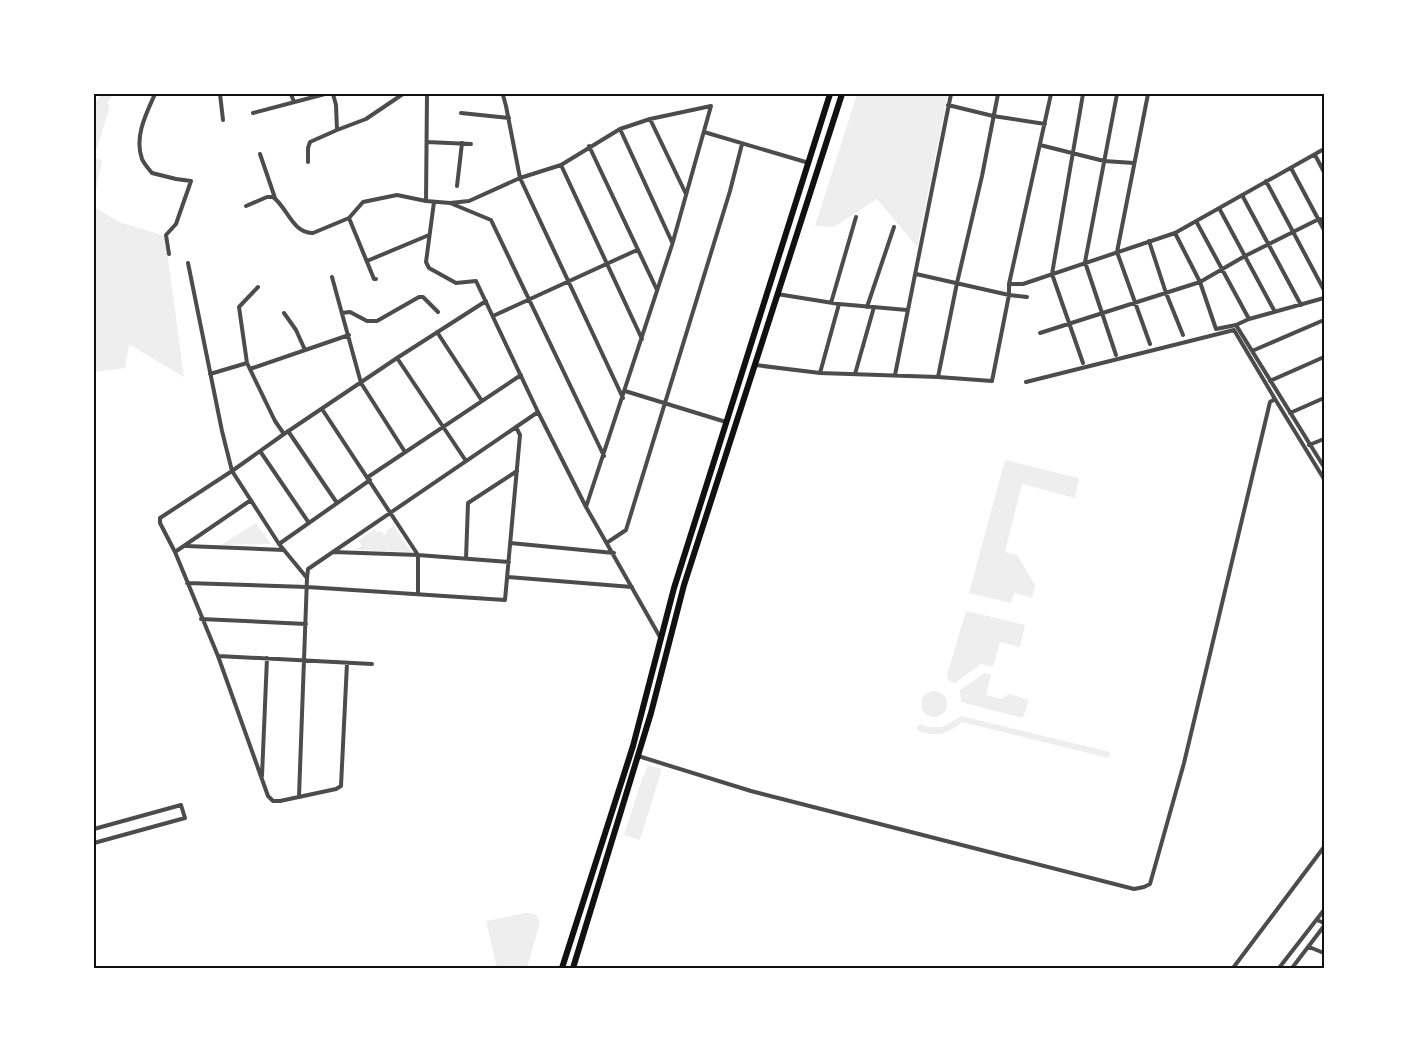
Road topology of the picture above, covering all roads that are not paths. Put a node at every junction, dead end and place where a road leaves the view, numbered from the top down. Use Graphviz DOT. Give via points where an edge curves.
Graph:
graph roads {
  1 [pos="155,94"];
  2 [pos="220,94"];
  3 [pos="292,94"];
  4 [pos="325,94"];
  5 [pos="333,94"];
  6 [pos="403,94"];
  7 [pos="427,94"];
  8 [pos="502,94"];
  9 [pos="830,94"];
  10 [pos="842,94"];
  11 [pos="951,94"];
  12 [pos="998,94"];
  13 [pos="1051,94"];
  14 [pos="1083,94"];
  15 [pos="1117,94"];
  16 [pos="1148,94"];
  17 [pos="294,102"];
  18 [pos="948,105"];
  19 [pos="253,113"];
  20 [pos="461,113"];
  21 [pos="993,116"];
  22 [pos="509,118"];
  23 [pos="650,119"];
  24 [pos="223,120"];
  25 [pos="1045,124"];
  26 [pos="620,129"];
  27 [pos="337,130"];
  28 [pos="704,132"];
  29 [pos="428,142"];
  30 [pos="462,143"];
  31 [pos="472,144"];
  32 [pos="742,144"];
  33 [pos="1040,145"];
  34 [pos="590,146"];
  35 [pos="1324,149"];
  36 [pos="1072,153"];
  37 [pos="260,154"];
  38 [pos="1314,155"];
  39 [pos="1104,161"];
  40 [pos="308,162"];
  41 [pos="809,163"];
  42 [pos="1134,163"];
  43 [pos="561,165"];
  44 [pos="1291,168"];
  45 [pos="1324,172"];
  46 [pos="520,178"];
  47 [pos="1266,181"];
  48 [pos="457,186"];
  49 [pos="686,194"];
  50 [pos="1242,195"];
  51 [pos="275,198"];
  52 [pos="426,201"];
  53 [pos="434,202"];
  54 [pos="450,203"];
  55 [pos="246,206"];
  56 [pos="1219,208"];
  57 [pos="856,217"];
  58 [pos="350,218"];
  59 [pos="1318,219"];
  60 [pos="1324,220"];
  61 [pos="1196,221"];
  62 [pos="894,227"];
  63 [pos="1324,230"];
  64 [pos="1294,231"];
  65 [pos="1175,232"];
  66 [pos="430,235"];
  67 [pos="1149,241"];
  68 [pos="672,242"];
  69 [pos="1268,244"];
  70 [pos="637,250"];
  71 [pos="1117,252"];
  72 [pos="169,254"];
  73 [pos="1245,256"];
  74 [pos="366,261"];
  75 [pos="1085,262"];
  76 [pos="188,263"];
  77 [pos="606,264"];
  78 [pos="1221,270"];
  79 [pos="916,274"];
  80 [pos="1052,274"];
  81 [pos="332,277"];
  82 [pos="376,279"];
  83 [pos="567,282"];
  84 [pos="1200,282"];
  85 [pos="957,284"];
  86 [pos="1009,284"];
  87 [pos="258,287"];
  88 [pos="657,290"];
  89 [pos="1324,290"];
  90 [pos="1166,292"];
  91 [pos="777,294"];
  92 [pos="1009,295"];
  93 [pos="1027,297"];
  94 [pos="1324,298"];
  95 [pos="530,299"];
  96 [pos="486,301"];
  97 [pos="1134,302"];
  98 [pos="831,303"];
  99 [pos="839,304"];
  100 [pos="1301,305"];
  101 [pos="867,307"];
  102 [pos="874,307"];
  103 [pos="907,310"];
  104 [pos="438,312"];
  105 [pos="1103,312"];
  106 [pos="1275,312"];
  107 [pos="284,313"];
  108 [pos="342,313"];
  109 [pos="493,316"];
  110 [pos="1249,319"];
  111 [pos="1324,320"];
  112 [pos="1070,323"];
  113 [pos="1236,325"];
  114 [pos="437,332"];
  115 [pos="1040,333"];
  116 [pos="349,335"];
  117 [pos="1183,335"];
  118 [pos="642,339"];
  119 [pos="1150,344"];
  120 [pos="305,350"];
  121 [pos="1252,351"];
  122 [pos="1116,354"];
  123 [pos="1324,357"];
  124 [pos="397,358"];
  125 [pos="247,363"];
  126 [pos="1083,363"];
  127 [pos="755,365"];
  128 [pos="250,369"];
  129 [pos="820,373"];
  130 [pos="210,374"];
  131 [pos="855,374"];
  132 [pos="521,375"];
  133 [pos="895,375"];
  134 [pos="938,377"];
  135 [pos="1270,381"];
  136 [pos="1026,382"];
  137 [pos="361,383"];
  138 [pos="625,391"];
  139 [pos="623,398"];
  140 [pos="1324,398"];
  141 [pos="1275,399"];
  142 [pos="482,401"];
  143 [pos="663,403"];
  144 [pos="322,410"];
  145 [pos="538,412"];
  146 [pos="1290,413"];
  147 [pos="726,422"];
  148 [pos="443,427"];
  149 [pos="516,427"];
  150 [pos="286,432"];
  151 [pos="1324,439"];
  152 [pos="1309,445"];
  153 [pos="260,451"];
  154 [pos="405,452"];
  155 [pos="604,456"];
  156 [pos="466,461"];
  157 [pos="1324,467"];
  158 [pos="232,471"];
  159 [pos="517,471"];
  160 [pos="369,479"];
  161 [pos="1324,479"];
  162 [pos="251,500"];
  163 [pos="337,503"];
  164 [pos="586,507"];
  165 [pos="390,512"];
  166 [pos="309,523"];
  167 [pos="608,542"];
  168 [pos="510,543"];
  169 [pos="279,544"];
  170 [pos="186,546"];
  171 [pos="284,550"];
  172 [pos="175,552"];
  173 [pos="333,552"];
  174 [pos="614,554"];
  175 [pos="418,555"];
  176 [pos="466,559"];
  177 [pos="509,562"];
  178 [pos="507,577"];
  179 [pos="307,578"];
  180 [pos="187,583"];
  181 [pos="632,587"];
  182 [pos="307,588"];
  183 [pos="418,593"];
  184 [pos="201,618"];
  185 [pos="306,624"];
  186 [pos="660,637"];
  187 [pos="218,656"];
  188 [pos="267,658"];
  189 [pos="305,660"];
  190 [pos="347,663"];
  191 [pos="372,664"];
  192 [pos="638,756"];
  193 [pos="262,778"];
  194 [pos="299,796"];
  195 [pos="94,829"];
  196 [pos="94,843"];
  197 [pos="1324,847"];
  198 [pos="1324,910"];
  199 [pos="1316,920"];
  200 [pos="1324,925"];
  201 [pos="1309,947"];
  202 [pos="1324,953"];
  203 [pos="562,968"];
  204 [pos="573,968"];
  205 [pos="1233,968"];
  206 [pos="1278,968"];
  207 [pos="1294,968"];
  1 -- 72 [label="street" via="140,135 142,160 152,173 192,181 176,224 166,235"];
  2 -- 24 [label="street"];
  3 -- 17 [label="street"];
  4 -- 17 [label="street"];
  5 -- 27 [label="street"];
  6 -- 27 [label="street" via="366,119"];
  7 -- 29 [label="street"];
  8 -- 22 [label="street"];
  9 -- 41 [label="highway"];
  10 -- 91 [label="highway"];
  11 -- 18 [label="street"];
  12 -- 21 [label="street"];
  13 -- 25 [label="street"];
  14 -- 36 [label="street"];
  15 -- 39 [label="street"];
  16 -- 42 [label="street"];
  17 -- 19 [label="street"];
  18 -- 21 [label="street"];
  18 -- 79 [label="street"];
  20 -- 22 [label="street"];
  21 -- 25 [label="street"];
  21 -- 85 [label="street"];
  22 -- 46 [label="street"];
  23 -- 26 [label="street"];
  23 -- 28 [label="street" via="711,106"];
  23 -- 49 [label="street"];
  25 -- 33 [label="street"];
  26 -- 34 [label="street"];
  26 -- 68 [label="street"];
  27 -- 40 [label="street" via="310,142"];
  28 -- 32 [label="street"];
  28 -- 49 [label="street"];
  29 -- 30 [label="street"];
  29 -- 52 [label="street"];
  30 -- 31 [label="street"];
  30 -- 48 [label="street"];
  32 -- 41 [label="street"];
  32 -- 143 [label="street"];
  33 -- 36 [label="street"];
  33 -- 86 [label="street"];
  34 -- 43 [label="street"];
  34 -- 70 [label="street"];
  35 -- 38 [label="street"];
  36 -- 39 [label="street"];
  36 -- 80 [label="street"];
  37 -- 51 [label="street"];
  38 -- 44 [label="street"];
  38 -- 45 [label="street"];
  39 -- 42 [label="street"];
  39 -- 75 [label="street"];
  41 -- 147 [label="highway"];
  42 -- 71 [label="street"];
  43 -- 46 [label="street"];
  43 -- 77 [label="street"];
  44 -- 47 [label="street"];
  44 -- 59 [label="street"];
  46 -- 54 [label="street" via="469,201"];
  46 -- 83 [label="street"];
  47 -- 50 [label="street"];
  47 -- 64 [label="street"];
  49 -- 68 [label="street"];
  50 -- 56 [label="street"];
  50 -- 69 [label="street"];
  51 -- 55 [label="street" via="267,197"];
  51 -- 58 [label="street" via="299,229 308,233"];
  52 -- 53 [label="street"];
  52 -- 58 [label="street" via="397,195 363,202"];
  53 -- 54 [label="street"];
  53 -- 66 [label="street"];
  54 -- 95 [label="street" via="491,220"];
  56 -- 61 [label="street"];
  56 -- 73 [label="street"];
  57 -- 98 [label="street"];
  58 -- 74 [label="street"];
  59 -- 60 [label="street"];
  59 -- 63 [label="street"];
  59 -- 64 [label="street"];
  61 -- 65 [label="street"];
  61 -- 78 [label="street"];
  62 -- 101 [label="street"];
  64 -- 69 [label="street"];
  64 -- 89 [label="street"];
  65 -- 67 [label="street"];
  65 -- 84 [label="street"];
  66 -- 74 [label="street"];
  66 -- 96 [label="street" via="426,262 430,268 456,284 476,281"];
  67 -- 71 [label="street"];
  67 -- 90 [label="street"];
  68 -- 88 [label="street"];
  69 -- 73 [label="street"];
  69 -- 100 [label="street"];
  70 -- 77 [label="street"];
  70 -- 88 [label="street"];
  71 -- 75 [label="street"];
  71 -- 97 [label="street"];
  73 -- 78 [label="street"];
  73 -- 106 [label="street"];
  74 -- 82 [label="street"];
  75 -- 80 [label="street"];
  75 -- 105 [label="street"];
  76 -- 130 [label="street"];
  77 -- 83 [label="street"];
  77 -- 118 [label="street"];
  78 -- 84 [label="street"];
  78 -- 110 [label="street"];
  79 -- 85 [label="street"];
  79 -- 103 [label="street"];
  80 -- 86 [label="street" via="1023,284"];
  80 -- 112 [label="street"];
  81 -- 108 [label="street"];
  83 -- 95 [label="street"];
  83 -- 139 [label="street"];
  84 -- 90 [label="street"];
  84 -- 113 [label="street" via="1216,329"];
  85 -- 92 [label="street"];
  85 -- 134 [label="street"];
  86 -- 92 [label="street"];
  87 -- 125 [label="street" via="239,307"];
  88 -- 118 [label="street"];
  90 -- 97 [label="street"];
  90 -- 117 [label="street"];
  91 -- 98 [label="street"];
  91 -- 127 [label="highway"];
  92 -- 93 [label="street"];
  92 -- 134 [label="street" via="992,381"];
  94 -- 100 [label="street"];
  95 -- 109 [label="street"];
  95 -- 155 [label="street"];
  96 -- 109 [label="street"];
  96 -- 114 [label="street"];
  97 -- 105 [label="street"];
  97 -- 119 [label="street"];
  98 -- 99 [label="street"];
  99 -- 101 [label="street"];
  99 -- 129 [label="street"];
  100 -- 106 [label="street"];
  101 -- 102 [label="street"];
  102 -- 103 [label="street"];
  102 -- 131 [label="street"];
  103 -- 133 [label="street"];
  104 -- 108 [label="street" via="419,297 378,321 367,322 350,312"];
  105 -- 112 [label="street"];
  105 -- 122 [label="street"];
  106 -- 110 [label="street"];
  107 -- 120 [label="street"];
  108 -- 116 [label="street"];
  109 -- 132 [label="street"];
  110 -- 113 [label="street"];
  111 -- 121 [label="street"];
  112 -- 115 [label="street"];
  112 -- 126 [label="street"];
  113 -- 121 [label="street"];
  114 -- 124 [label="street"];
  114 -- 142 [label="street"];
  116 -- 120 [label="street"];
  116 -- 137 [label="street"];
  118 -- 138 [label="street"];
  120 -- 128 [label="street"];
  121 -- 135 [label="street"];
  123 -- 135 [label="street"];
  124 -- 137 [label="street"];
  124 -- 148 [label="street"];
  125 -- 128 [label="street"];
  125 -- 130 [label="street"];
  127 -- 129 [label="street"];
  127 -- 192 [label="highway" via="684,585"];
  128 -- 150 [label="street" via="275,421"];
  129 -- 131 [label="street"];
  130 -- 158 [label="street"];
  131 -- 133 [label="street"];
  132 -- 142 [label="street"];
  132 -- 145 [label="street"];
  133 -- 134 [label="street"];
  135 -- 146 [label="street"];
  136 -- 141 [label="street" via="1234,330"];
  137 -- 144 [label="street"];
  137 -- 154 [label="street"];
  138 -- 139 [label="street"];
  138 -- 143 [label="street"];
  139 -- 155 [label="street"];
  140 -- 146 [label="street"];
  141 -- 161 [label="street"];
  141 -- 192 [label="street" via="1270,402 1184,762 1150,884 1144,888 1134,889 761,794"];
  142 -- 148 [label="street"];
  143 -- 147 [label="street"];
  143 -- 167 [label="street" via="626,530"];
  144 -- 150 [label="street"];
  144 -- 160 [label="street"];
  145 -- 149 [label="street"];
  145 -- 164 [label="street"];
  146 -- 152 [label="street"];
  147 -- 186 [label="highway"];
  148 -- 154 [label="street"];
  148 -- 156 [label="street"];
  149 -- 156 [label="street"];
  149 -- 159 [label="street" via="520,435"];
  150 -- 153 [label="street"];
  150 -- 163 [label="street"];
  151 -- 152 [label="street"];
  152 -- 157 [label="street"];
  153 -- 158 [label="street"];
  153 -- 166 [label="street"];
  154 -- 160 [label="street"];
  155 -- 164 [label="street"];
  156 -- 165 [label="street"];
  158 -- 162 [label="street"];
  158 -- 172 [label="street" via="160,518"];
  159 -- 168 [label="street"];
  159 -- 176 [label="street" via="468,503"];
  160 -- 163 [label="street"];
  160 -- 165 [label="street"];
  162 -- 169 [label="street"];
  162 -- 170 [label="street"];
  163 -- 166 [label="street"];
  164 -- 167 [label="street"];
  165 -- 173 [label="street"];
  165 -- 175 [label="street"];
  166 -- 169 [label="street"];
  167 -- 174 [label="street"];
  168 -- 174 [label="street"];
  168 -- 177 [label="street"];
  169 -- 171 [label="street"];
  170 -- 171 [label="street"];
  170 -- 172 [label="street"];
  171 -- 179 [label="street"];
  172 -- 180 [label="street"];
  173 -- 175 [label="street"];
  173 -- 179 [label="street" via="308,568"];
  174 -- 181 [label="street"];
  175 -- 176 [label="street"];
  175 -- 183 [label="street"];
  176 -- 177 [label="street"];
  177 -- 178 [label="street"];
  178 -- 181 [label="street"];
  178 -- 183 [label="street" via="505,600"];
  179 -- 182 [label="street"];
  180 -- 182 [label="street"];
  180 -- 184 [label="street"];
  181 -- 186 [label="street"];
  182 -- 183 [label="street"];
  182 -- 185 [label="street"];
  184 -- 185 [label="street"];
  184 -- 187 [label="street"];
  185 -- 189 [label="street"];
  186 -- 203 [label="highway" via="633,746"];
  187 -- 188 [label="street"];
  187 -- 193 [label="street"];
  188 -- 189 [label="street"];
  188 -- 193 [label="street"];
  189 -- 190 [label="street"];
  189 -- 194 [label="street"];
  190 -- 191 [label="street"];
  190 -- 194 [label="street" via="341,786"];
  192 -- 204 [label="highway"];
  193 -- 194 [label="street" via="272,801"];
  195 -- 196 [label="street" via="181,805 185,818"];
  197 -- 205 [label="street"];
  198 -- 199 [label="street"];
  199 -- 200 [label="street"];
  199 -- 206 [label="street"];
  200 -- 201 [label="street"];
  201 -- 202 [label="street"];
  201 -- 207 [label="street"];
}
